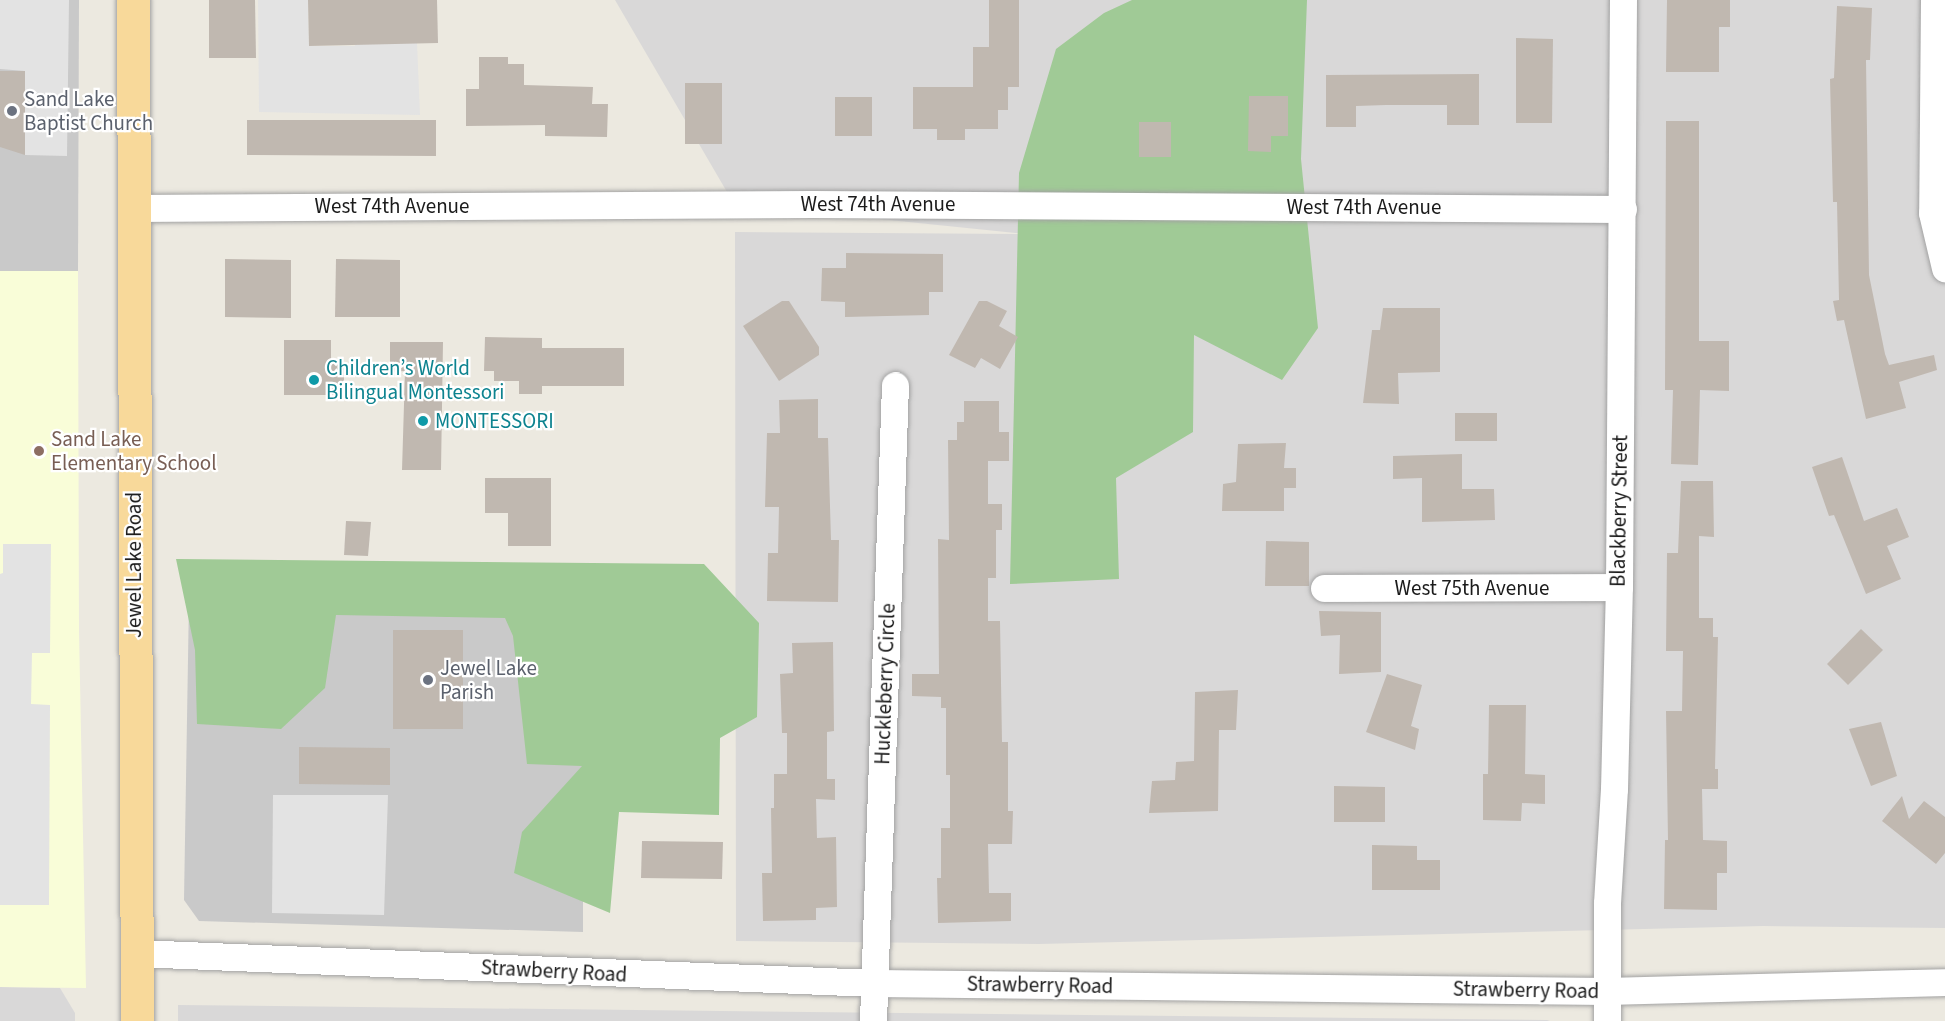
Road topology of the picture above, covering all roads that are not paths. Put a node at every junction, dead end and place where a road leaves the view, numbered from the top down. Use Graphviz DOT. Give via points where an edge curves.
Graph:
graph roads {
  1 [pos="133,0"];
  2 [pos="1623,0"];
  3 [pos="1934,0"];
  4 [pos="132,208"];
  5 [pos="1623,208"];
  6 [pos="1945,268"];
  7 [pos="895,385"];
  8 [pos="1619,587"];
  9 [pos="1324,588"];
  10 [pos="136,953"];
  11 [pos="1945,982"];
  12 [pos="874,983"];
  13 [pos="1606,991"];
  14 [pos="137,1021"];
  15 [pos="873,1021"];
  16 [pos="1607,1021"];
  1 -- 4 [label="main road, Jewel Lake Road"];
  2 -- 5 [label="street, Blackberry Street"];
  3 -- 6 [label="street" via="1932,213"];
  4 -- 5 [label="street, West 74th Avenue" via="824,204"];
  4 -- 10 [label="main road, Jewel Lake Road"];
  5 -- 8 [label="street, Blackberry Street"];
  7 -- 12 [label="street, Huckleberry Circle"];
  8 -- 9 [label="street, West 75th Avenue"];
  8 -- 13 [label="street, Blackberry Street"];
  10 -- 12 [label="street, Strawberry Road"];
  10 -- 14 [label="main road, Jewel Lake Road"];
  11 -- 13 [label="street, Strawberry Road"];
  12 -- 13 [label="street, Strawberry Road"];
  12 -- 15 [label="street, Huckleberry Circle"];
  13 -- 16 [label="street, Blackberry Street"];
}
